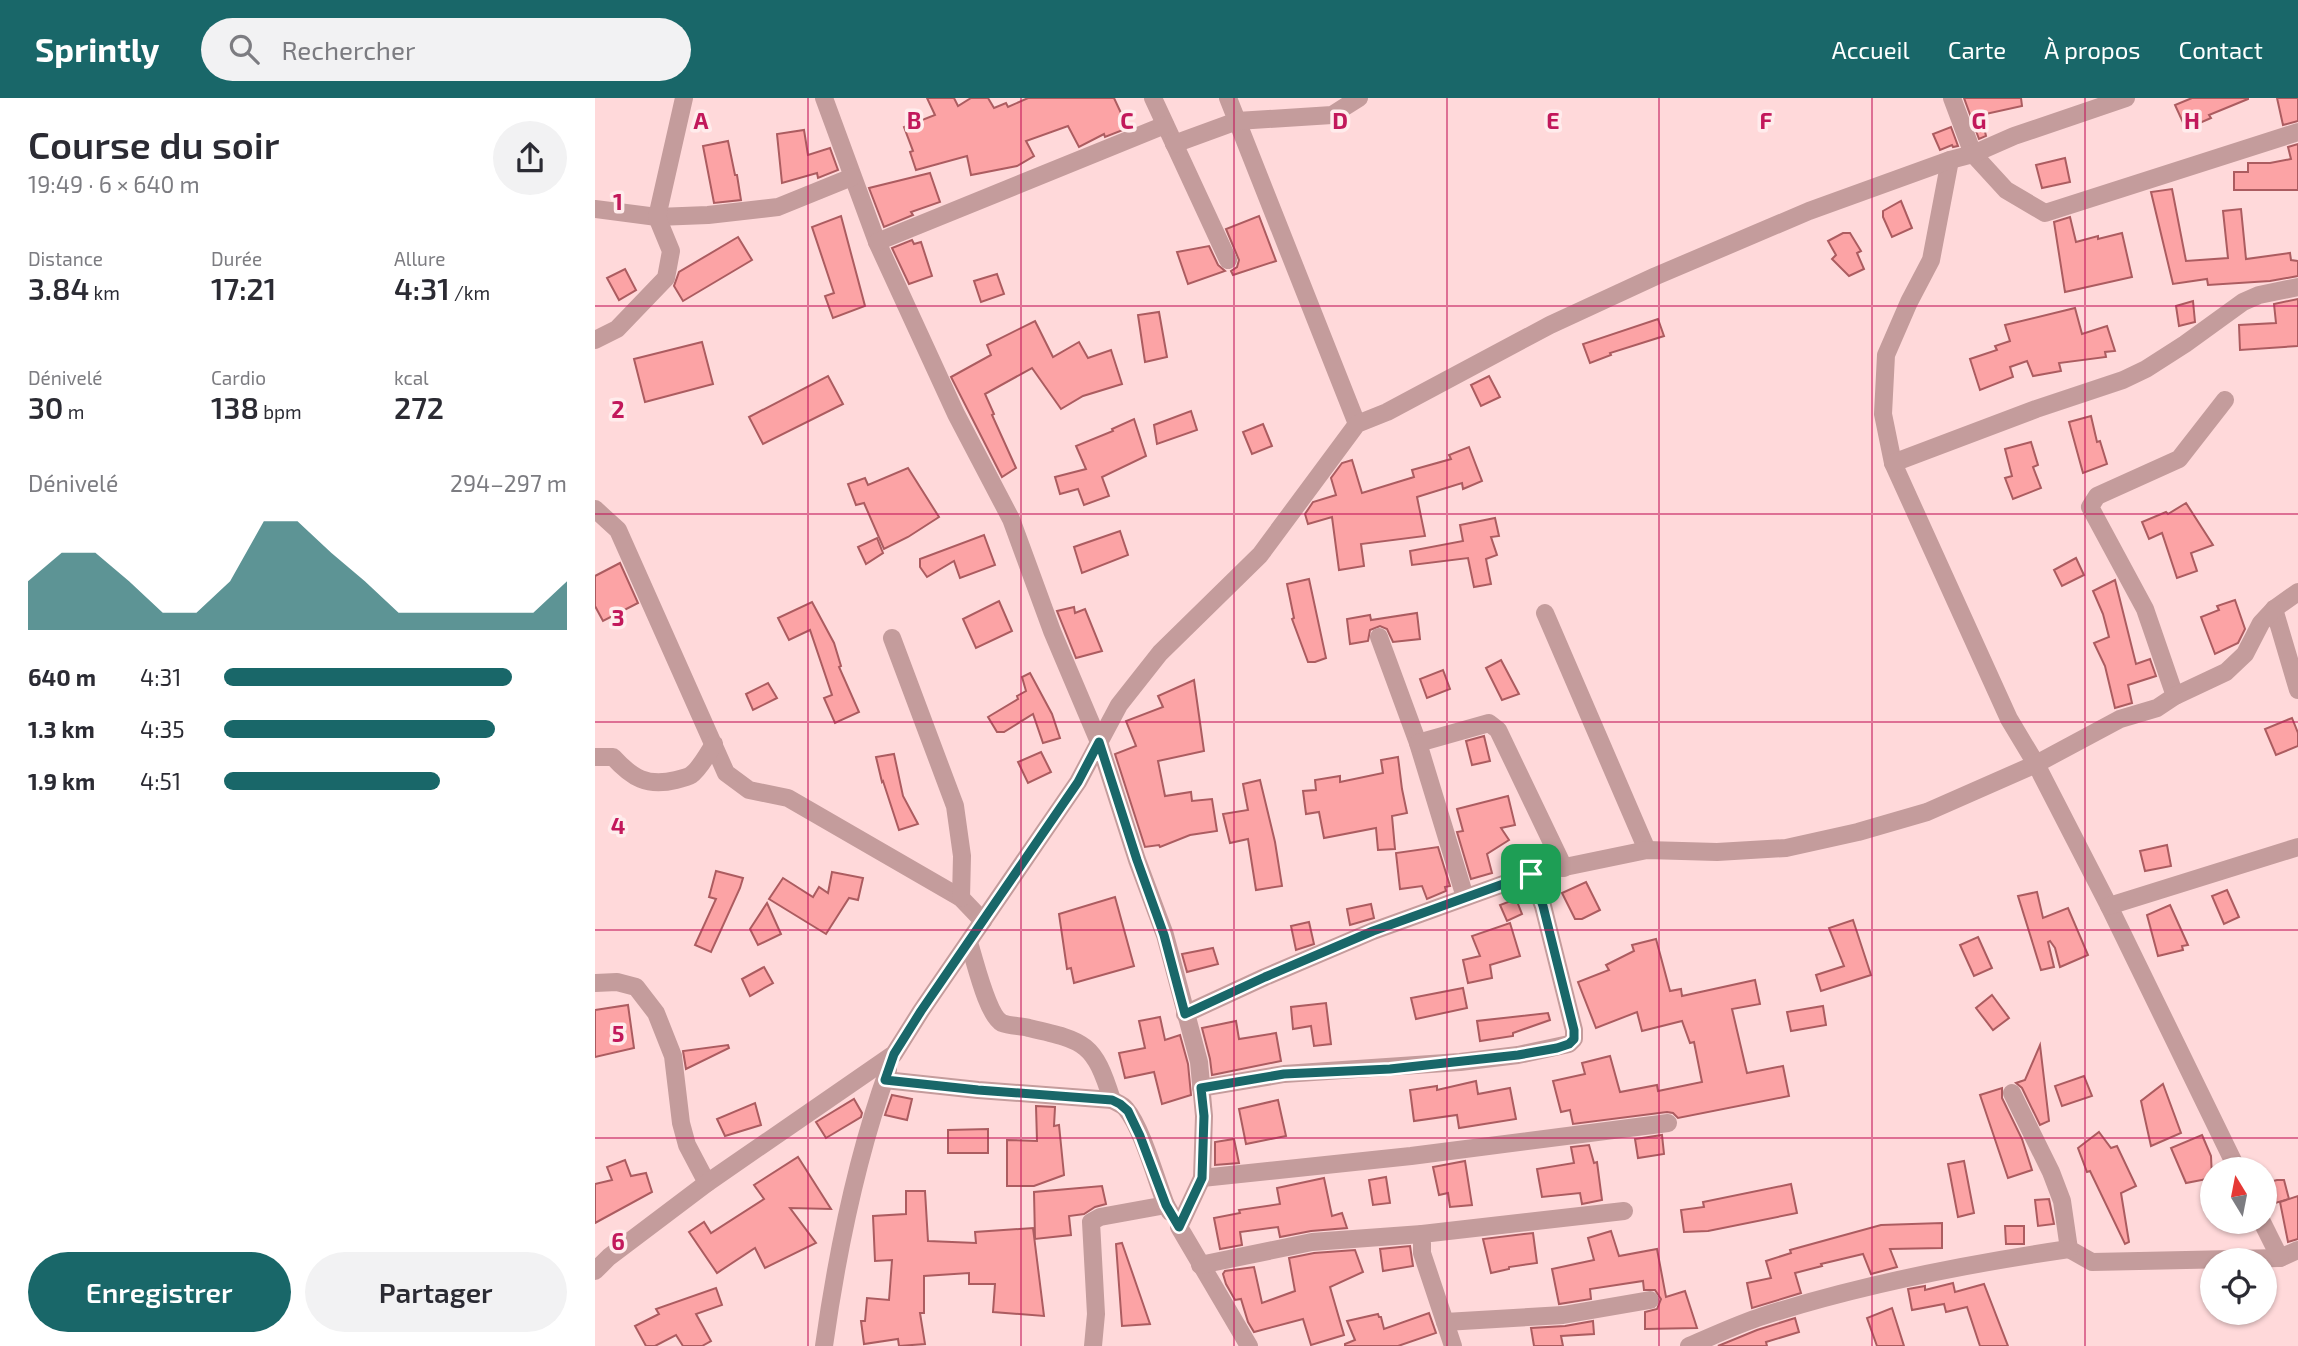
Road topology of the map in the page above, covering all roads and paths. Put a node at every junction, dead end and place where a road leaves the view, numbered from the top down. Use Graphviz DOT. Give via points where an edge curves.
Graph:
graph roads {
  1 [pos="684,98"];
  2 [pos="824,98"];
  3 [pos="1153,98"];
  4 [pos="1228,98"];
  5 [pos="1359,98"];
  6 [pos="1952,98"];
  7 [pos="2126,98"];
  8 [pos="1237,121"];
  9 [pos="1165,125"];
  10 [pos="2298,132"];
  11 [pos="1174,144"];
  12 [pos="1973,154"];
  13 [pos="1950,160"];
  14 [pos="852,177"];
  15 [pos="595,209"];
  16 [pos="657,217"];
  17 [pos="877,242"];
  18 [pos="1228,260"];
  19 [pos="2298,287"];
  20 [pos="595,340"];
  21 [pos="2225,400"];
  22 [pos="1357,424"];
  23 [pos="1893,463"];
  24 [pos="595,509"];
  25 [pos="2298,592"];
  26 [pos="2274,609"];
  27 [pos="1545,613"];
  28 [pos="1379,637"];
  29 [pos="892,638"];
  30 [pos="2298,690"];
  31 [pos="2175,696"];
  32 [pos="1099,742"];
  33 [pos="1418,743"];
  34 [pos="715,744"];
  35 [pos="595,757"];
  36 [pos="2036,764"];
  37 [pos="2298,846"];
  38 [pos="1647,850"];
  39 [pos="1564,868"];
  40 [pos="1531,874"];
  41 [pos="1465,897"];
  42 [pos="961,898"];
  43 [pos="2109,906"];
  44 [pos="983,921"];
  45 [pos="969,943"];
  46 [pos="595,982"];
  47 [pos="1185,1014"];
  48 [pos="894,1054"];
  49 [pos="885,1080"];
  50 [pos="1201,1088"];
  51 [pos="2012,1093"];
  52 [pos="1112,1100"];
  53 [pos="1668,1123"];
  54 [pos="2231,1157"];
  55 [pos="1202,1178"];
  56 [pos="707,1183"];
  57 [pos="1166,1205"];
  58 [pos="1624,1211"];
  59 [pos="1179,1227"];
  60 [pos="1422,1234"];
  61 [pos="2268,1234"];
  62 [pos="2069,1249"];
  63 [pos="2298,1250"];
  64 [pos="2280,1258"];
  65 [pos="1201,1265"];
  66 [pos="595,1271"];
  67 [pos="1650,1300"];
  68 [pos="1445,1322"];
  69 [pos="824,1346"];
  70 [pos="1093,1346"];
  71 [pos="1249,1346"];
  72 [pos="1453,1346"];
  73 [pos="1689,1346"];
  1 -- 16 [label="street"];
  2 -- 14 [label="street"];
  3 -- 9 [label="street"];
  4 -- 8 [label="street"];
  5 -- 8 [label="street" via="1332,115"];
  6 -- 12 [label="street"];
  7 -- 12 [label="street"];
  8 -- 11 [label="street"];
  8 -- 22 [label="street"];
  9 -- 11 [label="street"];
  9 -- 17 [label="street"];
  10 -- 12 [label="street" via="2045,214 2006,190"];
  11 -- 18 [label="street"];
  12 -- 13 [label="street"];
  13 -- 22 [label="street" via="1809,211 1656,276"];
  13 -- 23 [label="street" via="1931,260 1886,355 1883,414"];
  14 -- 16 [label="street" via="778,207"];
  14 -- 17 [label="street"];
  15 -- 16 [label="street"];
  16 -- 20 [label="street" via="671,251 666,278 617,329"];
  17 -- 32 [label="street" via="956,414 1011,519"];
  19 -- 23 [label="street" via="2243,302 2165,357 2123,380"];
  21 -- 31 [label="street" via="2179,459 2097,496 2090,507 2145,609"];
  22 -- 32 [label="street" via="1260,555 1160,653 1119,705"];
  23 -- 36 [label="street" via="2009,719"];
  24 -- 34 [label="street" via="618,530"];
  25 -- 26 [label="street"];
  26 -- 30 [label="street"];
  26 -- 31 [label="street" via="2245,654 2226,671"];
  27 -- 38 [label="street"];
  28 -- 33 [label="street"];
  29 -- 42 [label="street" via="955,806 962,856"];
  31 -- 36 [label="street" via="2157,708 2120,719"];
  32 -- 44 [label="street" via="1078,782"];
  32 -- 47 [label="street" via="1164,935"];
  33 -- 39 [label="street" via="1489,723 1497,730"];
  33 -- 41 [label="street"];
  34 -- 35 [label="street" via="692,775 673,781 639,780 613,757"];
  34 -- 42 [label="street" via="726,773 748,790 788,798"];
  36 -- 38 [label="street" via="1927,812 1786,848"];
  36 -- 43 [label="street"];
  37 -- 43 [label="street"];
  38 -- 39 [label="street"];
  39 -- 40 [label="street"];
  40 -- 41 [label="street"];
  40 -- 50 [label="street" via="1574,1030 1569,1044 1460,1062 1284,1074"];
  41 -- 47 [label="street" via="1373,931"];
  42 -- 44 [label="street"];
  43 -- 54 [label="street"];
  44 -- 45 [label="street"];
  45 -- 48 [label="street"];
  45 -- 52 [label="street" via="992,1012 1003,1023 1070,1037 1087,1049 1101,1066"];
  46 -- 56 [label="street" via="635,988 656,1013 673,1056 687,1145"];
  47 -- 50 [label="street" via="1199,1062"];
  48 -- 49 [label="street"];
  48 -- 56 [label="street"];
  49 -- 52 [label="street"];
  49 -- 69 [label="street" via="851,1198"];
  50 -- 55 [label="street"];
  51 -- 62 [label="street" via="2062,1201"];
  52 -- 57 [label="street" via="1128,1111"];
  53 -- 55 [label="street"];
  55 -- 59 [label="street"];
  56 -- 66 [label="street"];
  57 -- 59 [label="street"];
  57 -- 70 [label="street" via="1091,1222 1096,1314"];
  58 -- 60 [label="street"];
  59 -- 65 [label="street"];
  60 -- 65 [label="street" via="1312,1242"];
  60 -- 68 [label="street" via="1423,1253"];
  61 -- 64 [label="street"];
  62 -- 64 [label="street" via="2092,1262"];
  62 -- 73 [label="street" via="1986,1261 1837,1294"];
  63 -- 64 [label="street"];
  65 -- 71 [label="street"];
  67 -- 68 [label="street" via="1563,1315"];
  68 -- 72 [label="street"];
}
